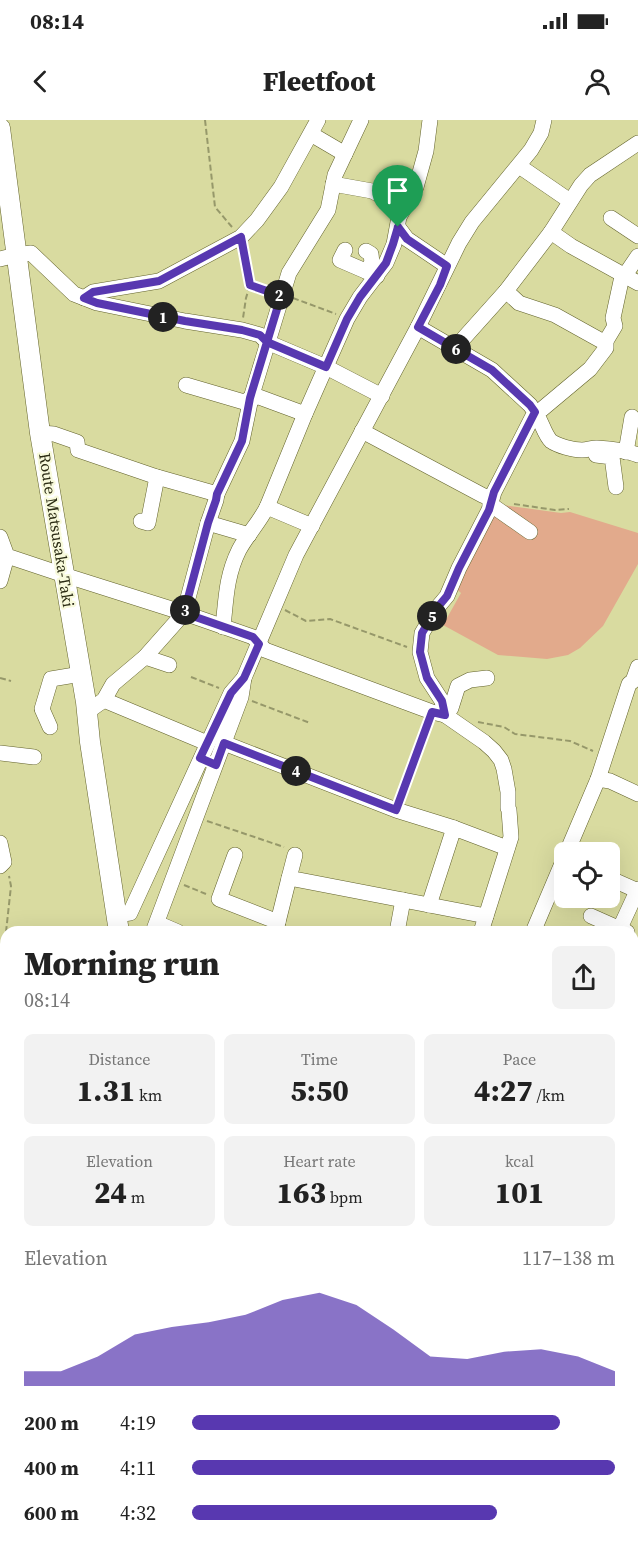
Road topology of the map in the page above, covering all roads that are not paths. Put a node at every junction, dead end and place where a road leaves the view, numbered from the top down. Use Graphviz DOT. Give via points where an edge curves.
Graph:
graph roads {
  1 [pos="318,120"];
  2 [pos="361,120"];
  3 [pos="430,120"];
  4 [pos="544,120"];
  5 [pos="0,128"];
  6 [pos="316,137"];
  7 [pos="638,143"];
  8 [pos="345,154"];
  9 [pos="519,166"];
  10 [pos="333,184"];
  11 [pos="570,201"];
  12 [pos="403,207"];
  13 [pos="611,218"];
  14 [pos="551,232"];
  15 [pos="638,236"];
  16 [pos="399,237"];
  17 [pos="345,250"];
  18 [pos="366,251"];
  19 [pos="638,256"];
  20 [pos="8,257"];
  21 [pos="447,266"];
  22 [pos="372,273"];
  23 [pos="631,279"];
  24 [pos="506,291"];
  25 [pos="84,298"];
  26 [pos="418,327"];
  27 [pos="606,341"];
  28 [pos="267,342"];
  29 [pos="455,348"];
  30 [pos="326,367"];
  31 [pos="186,385"];
  32 [pos="381,396"];
  33 [pos="250,398"];
  34 [pos="535,412"];
  35 [pos="305,414"];
  36 [pos="632,417"];
  37 [pos="362,431"];
  38 [pos="40,433"];
  39 [pos="582,450"];
  40 [pos="632,453"];
  41 [pos="157,477"];
  42 [pos="616,487"];
  43 [pos="217,494"];
  44 [pos="491,502"];
  45 [pos="267,507"];
  46 [pos="141,521"];
  47 [pos="208,523"];
  48 [pos="312,526"];
  49 [pos="530,532"];
  50 [pos="249,535"];
  51 [pos="0,537"];
  52 [pos="7,556"];
  53 [pos="64,575"];
  54 [pos="0,582"];
  55 [pos="184,613"];
  56 [pos="223,627"];
  57 [pos="259,644"];
  58 [pos="146,657"];
  59 [pos="169,665"];
  60 [pos="638,667"];
  61 [pos="81,674"];
  62 [pos="244,678"];
  63 [pos="487,678"];
  64 [pos="104,700"];
  65 [pos="87,712"];
  66 [pos="443,715"];
  67 [pos="50,727"];
  68 [pos="207,743"];
  69 [pos="224,743"];
  70 [pos="0,753"];
  71 [pos="34,757"];
  72 [pos="200,758"];
  73 [pos="216,765"];
  74 [pos="601,769"];
  75 [pos="638,794"];
  76 [pos="454,828"];
  77 [pos="571,842"];
  78 [pos="0,843"];
  79 [pos="507,848"];
  80 [pos="290,851"];
  81 [pos="235,855"];
  82 [pos="2,864"];
  83 [pos="289,878"];
  84 [pos="554,883"];
  85 [pos="620,883"];
  86 [pos="638,891"];
  87 [pos="403,900"];
  88 [pos="429,905"];
  89 [pos="486,916"];
  90 [pos="591,916"];
  91 [pos="118,923"];
  92 [pos="155,926"];
  93 [pos="275,926"];
  94 [pos="277,926"];
  95 [pos="398,926"];
  96 [pos="483,926"];
  97 [pos="536,926"];
  98 [pos="614,926"];
  99 [pos="628,926"];
  1 -- 25 [label="street" via="280,187 241,237 159,281 93,292"];
  2 -- 8 [label="street"];
  3 -- 12 [label="street" via="416,187"];
  4 -- 9 [label="street" via="539,138"];
  5 -- 20 [label="main road, Route Matsusaka-Taki"];
  6 -- 8 [label="street"];
  7 -- 11 [label="street" via="590,175"];
  8 -- 10 [label="street"];
  9 -- 11 [label="street"];
  9 -- 21 [label="street" via="472,222"];
  10 -- 12 [label="street" via="372,191"];
  10 -- 28 [label="street" via="327,210 289,273"];
  11 -- 14 [label="street"];
  12 -- 16 [label="street"];
  13 -- 15 [label="street"];
  14 -- 23 [label="street"];
  14 -- 24 [label="street"];
  16 -- 21 [label="street"];
  16 -- 22 [label="street" via="386,263"];
  17 -- 22 [label="street" via="340,260"];
  18 -- 22 [label="street" via="370,254"];
  19 -- 23 [label="street"];
  20 -- 25 [label="street" via="31,253 74,294"];
  20 -- 38 [label="main road, Route Matsusaka-Taki"];
  21 -- 26 [label="street"];
  22 -- 30 [label="street"];
  23 -- 27 [label="street" via="621,281 613,318 615,326"];
  24 -- 27 [label="street" via="519,303 555,315"];
  24 -- 29 [label="street"];
  25 -- 28 [label="street" via="242,330 260,335"];
  26 -- 29 [label="street"];
  26 -- 32 [label="street"];
  27 -- 34 [label="street" via="606,348 590,369"];
  28 -- 30 [label="street"];
  28 -- 33 [label="street"];
  29 -- 34 [label="street" via="492,370"];
  30 -- 32 [label="street"];
  30 -- 35 [label="street"];
  31 -- 33 [label="street" via="244,402"];
  32 -- 37 [label="street"];
  33 -- 35 [label="street" via="259,397"];
  33 -- 43 [label="street" via="242,441"];
  34 -- 39 [label="street" via="549,440"];
  34 -- 44 [label="street"];
  35 -- 45 [label="street"];
  36 -- 40 [label="street"];
  37 -- 44 [label="street"];
  37 -- 48 [label="street"];
  38 -- 41 [label="street" via="76,442 78,450"];
  38 -- 53 [label="main road, Route Matsusaka-Taki"];
  39 -- 40 [label="street"];
  39 -- 42 [label="street" via="612,457"];
  41 -- 43 [label="street"];
  41 -- 46 [label="street" via="148,524"];
  43 -- 47 [label="street"];
  44 -- 49 [label="street"];
  44 -- 66 [label="street" via="447,596 421,639 427,678 442,701"];
  45 -- 48 [label="street"];
  45 -- 50 [label="street"];
  47 -- 50 [label="street"];
  47 -- 55 [label="street"];
  48 -- 57 [label="street"];
  50 -- 56 [label="street" via="229,575"];
  51 -- 52 [label="street"];
  52 -- 53 [label="street"];
  52 -- 54 [label="street"];
  53 -- 55 [label="street"];
  53 -- 61 [label="main road, Route Matsusaka-Taki"];
  55 -- 56 [label="street"];
  55 -- 58 [label="street"];
  56 -- 57 [label="street" via="253,637"];
  57 -- 62 [label="street"];
  57 -- 66 [label="street" via="265,650"];
  58 -- 59 [label="street"];
  58 -- 64 [label="street" via="113,684"];
  60 -- 74 [label="street" via="628,684"];
  61 -- 65 [label="main road, Route Matsusaka-Taki"];
  61 -- 67 [label="street" via="51,679 42,709"];
  62 -- 68 [label="street" via="231,693"];
  62 -- 69 [label="street" via="242,697"];
  63 -- 66 [label="street" via="458,686 451,708"];
  64 -- 65 [label="street"];
  64 -- 68 [label="street"];
  65 -- 91 [label="main road, Route Matsusaka-Taki"];
  66 -- 79 [label="street" via="484,742 501,760 510,810 511,837"];
  68 -- 72 [label="street"];
  69 -- 73 [label="street"];
  69 -- 76 [label="street" via="396,810"];
  70 -- 71 [label="street"];
  72 -- 73 [label="street"];
  72 -- 91 [label="street" via="130,913"];
  73 -- 92 [label="street"];
  74 -- 75 [label="street" via="610,781"];
  74 -- 77 [label="street"];
  76 -- 79 [label="street"];
  76 -- 88 [label="street"];
  78 -- 82 [label="street"];
  79 -- 89 [label="street"];
  80 -- 83 [label="street"];
  81 -- 93 [label="street" via="219,899"];
  83 -- 87 [label="street"];
  83 -- 94 [label="street"];
  84 -- 97 [label="street"];
  85 -- 86 [label="street"];
  86 -- 99 [label="street"];
  87 -- 88 [label="street"];
  87 -- 95 [label="street"];
  88 -- 89 [label="street"];
  89 -- 96 [label="street"];
  90 -- 98 [label="street"];
}
